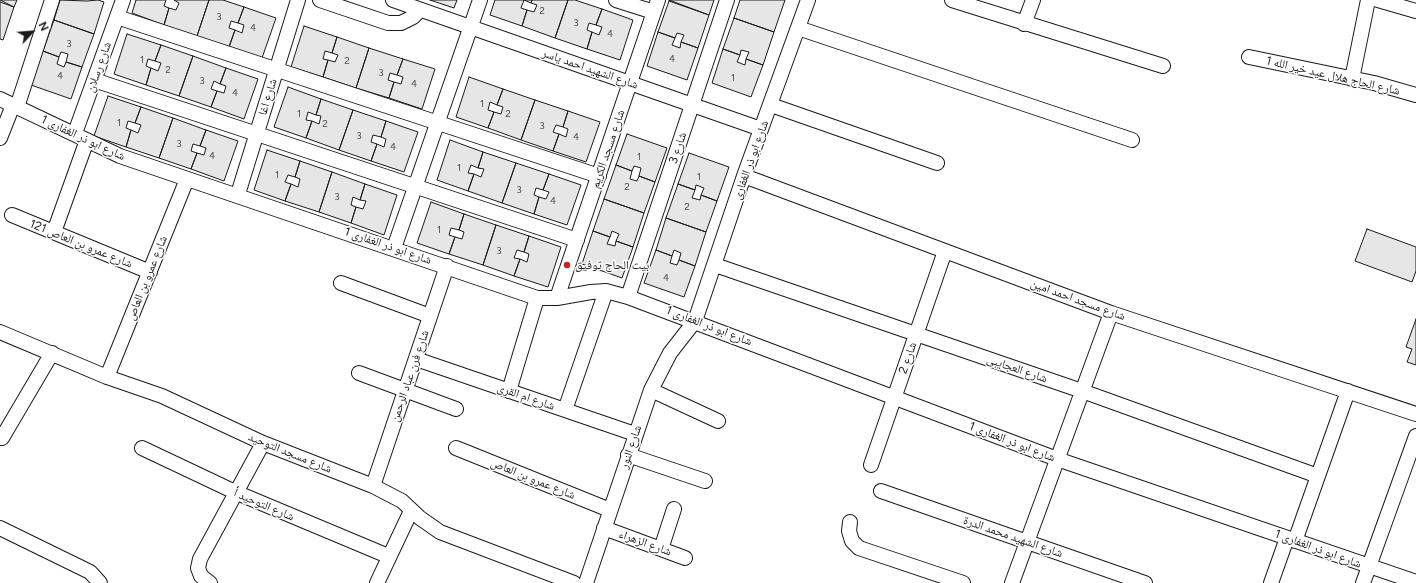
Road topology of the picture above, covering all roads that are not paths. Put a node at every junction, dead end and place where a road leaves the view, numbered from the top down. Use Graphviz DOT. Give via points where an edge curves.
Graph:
graph roads {
  1 [pos="52,0"];
  2 [pos="123,0"];
  3 [pos="298,0"];
  4 [pos="320,0"];
  5 [pos="393,0"];
  6 [pos="480,0"];
  7 [pos="616,0"];
  8 [pos="727,0"];
  9 [pos="808,0"];
  10 [pos="952,0"];
  11 [pos="1033,0"];
  12 [pos="1368,0"];
  13 [pos="1378,0"];
  14 [pos="656,6"];
  15 [pos="420,10"];
  16 [pos="1416,10"];
  17 [pos="117,17"];
  18 [pos="1024,24"];
  19 [pos="471,28"];
  20 [pos="798,28"];
  21 [pos="1250,57"];
  22 [pos="1163,66"];
  23 [pos="277,69"];
  24 [pos="1352,78"];
  25 [pos="94,80"];
  26 [pos="630,83"];
  27 [pos="1416,95"];
  28 [pos="0,99"];
  29 [pos="692,105"];
  30 [pos="771,105"];
  31 [pos="15,106"];
  32 [pos="438,123"];
  33 [pos="761,129"];
  34 [pos="256,135"];
  35 [pos="81,136"];
  36 [pos="0,138"];
  37 [pos="1132,140"];
  38 [pos="937,163"];
  39 [pos="598,176"];
  40 [pos="744,176"];
  41 [pos="188,179"];
  42 [pos="415,187"];
  43 [pos="238,194"];
  44 [pos="12,215"];
  45 [pos="54,232"];
  46 [pos="577,240"];
  47 [pos="394,248"];
  48 [pos="945,251"];
  49 [pos="715,265"];
  50 [pos="446,266"];
  51 [pos="150,272"];
  52 [pos="341,283"];
  53 [pos="606,291"];
  54 [pos="628,296"];
  55 [pos="537,298"];
  56 [pos="558,298"];
  57 [pos="1111,313"];
  58 [pos="430,316"];
  59 [pos="695,320"];
  60 [pos="0,332"];
  61 [pos="916,334"];
  62 [pos="52,353"];
  63 [pos="416,359"];
  64 [pos="358,373"];
  65 [pos="107,377"];
  66 [pos="406,390"];
  67 [pos="651,390"];
  68 [pos="509,391"];
  69 [pos="1082,391"];
  70 [pos="1348,391"];
  71 [pos="894,397"];
  72 [pos="456,409"];
  73 [pos="564,410"];
  74 [pos="1416,414"];
  75 [pos="718,421"];
  76 [pos="635,434"];
  77 [pos="1416,436"];
  78 [pos="2,438"];
  79 [pos="263,443"];
  80 [pos="142,448"];
  81 [pos="456,448"];
  82 [pos="628,455"];
  83 [pos="1057,459"];
  84 [pos="871,465"];
  85 [pos="1318,476"];
  86 [pos="705,481"];
  87 [pos="373,486"];
  88 [pos="881,491"];
  89 [pos="235,492"];
  90 [pos="674,509"];
  91 [pos="411,510"];
  92 [pos="610,510"];
  93 [pos="850,522"];
  94 [pos="0,528"];
  95 [pos="604,528"];
  96 [pos="1291,539"];
  97 [pos="1027,542"];
  98 [pos="661,549"];
  99 [pos="388,556"];
  100 [pos="685,558"];
  101 [pos="1369,567"];
  102 [pos="1416,582"];
  103 [pos="100,583"];
  104 [pos="209,583"];
  105 [pos="377,583"];
  106 [pos="574,583"];
  107 [pos="586,583"];
  108 [pos="963,583"];
  109 [pos="1012,583"];
  110 [pos="1145,583"];
  111 [pos="1271,583"];
  112 [pos="1363,583"];
  1 -- 31 [label="street"];
  2 -- 17 [label="street, شارع رسلان"];
  3 -- 23 [label="street, شارع اغا"];
  4 -- 15 [label="street" via="388,23 401,23"];
  5 -- 15 [label="street, شارع الشهيد احمد ياسر"];
  6 -- 19 [label="street"];
  7 -- 14 [label="street"];
  8 -- 29 [label="street, شارع 3"];
  9 -- 20 [label="street, شارع ابو ذر الغفارى"];
  10 -- 18 [label="street"];
  11 -- 18 [label="street"];
  12 -- 24 [label="street"];
  13 -- 16 [label="street"];
  14 -- 26 [label="street, شارع مسجد الكريم"];
  15 -- 19 [label="street, شارع الشهيد احمد ياسر"];
  17 -- 23 [label="street"];
  17 -- 25 [label="street, شارع رسلان"];
  18 -- 22 [label="street"];
  19 -- 26 [label="street, شارع الشهيد احمد ياسر"];
  19 -- 32 [label="street"];
  20 -- 30 [label="street, شارع ابو ذر الغفارى"];
  20 -- 37 [label="street"];
  21 -- 24 [label="street, شارع الحاج هلال عيد خير الله 1"];
  23 -- 32 [label="street"];
  23 -- 34 [label="street, شارع اغا"];
  24 -- 27 [label="street, شارع الحاج هلال عيد خير الله 1"];
  25 -- 34 [label="street"];
  25 -- 35 [label="street, شارع رسلان"];
  26 -- 29 [label="street, شارع الشهيد احمد ياسر"];
  26 -- 39 [label="street, شارع مسجد الكريم"];
  28 -- 31 [label="street, شارع ابو ذر الغفارى 1"];
  29 -- 33 [label="street, شارع الشهيد احمد ياسر"];
  29 -- 54 [label="street, شارع 3"];
  30 -- 33 [label="street, شارع ابو ذر الغفارى"];
  30 -- 38 [label="street"];
  31 -- 35 [label="street, شارع ابو ذر الغفارى 1"];
  31 -- 36 [label="street"];
  32 -- 39 [label="street"];
  32 -- 42 [label="street"];
  33 -- 40 [label="street, شارع ابو ذر الغفارى"];
  34 -- 42 [label="street"];
  34 -- 43 [label="street, شارع اغا"];
  35 -- 41 [label="street, شارع ابو ذر الغفارى 1" via="120,156"];
  35 -- 45 [label="street, شارع رسلان"];
  39 -- 46 [label="street, شارع مسجد الكريم"];
  40 -- 48 [label="street, شارع مسجد احمد امين"];
  40 -- 49 [label="street, شارع ابو ذر الغفارى"];
  41 -- 43 [label="street, شارع ابو ذر الغفارى 1"];
  41 -- 51 [label="street, شارع عمرو بن العاص"];
  42 -- 46 [label="street"];
  42 -- 47 [label="street"];
  43 -- 47 [label="street, شارع ابو ذر الغفارى 1"];
  44 -- 45 [label="street, شارع عمرو بن العاص 121"];
  45 -- 51 [label="street, شارع عمرو بن العاص 121"];
  46 -- 56 [label="street, شارع مسجد الكريم"];
  47 -- 50 [label="street, شارع ابو ذر الغفارى 1"];
  48 -- 57 [label="street, شارع مسجد احمد امين"];
  48 -- 61 [label="street, شارع 2"];
  49 -- 59 [label="street, شارع ابو ذر الغفارى"];
  49 -- 61 [label="street, شارع العجايبى"];
  50 -- 55 [label="street, شارع ابو ذر الغفارى 1"];
  50 -- 58 [label="street, شارع فرن عباد الرحمن"];
  51 -- 65 [label="street, شارع عمرو بن العاص"];
  52 -- 58 [label="street"];
  53 -- 54 [label="street, شارع ابو ذر الغفارى 1"];
  53 -- 56 [label="street, شارع ابو ذر الغفارى 1"];
  53 -- 73 [label="street"];
  54 -- 59 [label="street, شارع ابو ذر الغفارى 1"];
  55 -- 56 [label="street, شارع ابو ذر الغفارى 1"];
  55 -- 68 [label="street"];
  57 -- 69 [label="street"];
  57 -- 70 [label="street, شارع مسجد احمد امين"];
  58 -- 63 [label="street, شارع فرن عباد الرحمن"];
  59 -- 67 [label="street, شارع النور" via="670,353"];
  59 -- 71 [label="street, شارع ابو ذر الغفارى 1"];
  60 -- 62 [label="street, شارع مسجد التوحيد"];
  61 -- 69 [label="street, شارع العجايبى"];
  61 -- 71 [label="street, شارع 2"];
  62 -- 65 [label="street, شارع مسجد التوحيد"];
  62 -- 78 [label="street"];
  63 -- 66 [label="street, شارع فرن عباد الرحمن"];
  63 -- 68 [label="street, شارع ام القرى"];
  64 -- 66 [label="street"];
  65 -- 79 [label="street, شارع مسجد التوحيد" via="162,396"];
  66 -- 72 [label="street"];
  66 -- 87 [label="street, شارع فرن عباد الرحمن"];
  67 -- 75 [label="street"];
  67 -- 76 [label="street, شارع النور"];
  68 -- 73 [label="street, شارع ام القرى"];
  69 -- 83 [label="street"];
  69 -- 85 [label="street, شارع العجايبى"];
  70 -- 74 [label="street, شارع مسجد احمد امين"];
  70 -- 85 [label="street"];
  71 -- 83 [label="street, شارع ابو ذر الغفارى 1"];
  71 -- 84 [label="street, شارع 2"];
  73 -- 76 [label="street, شارع ام القرى"];
  76 -- 82 [label="street, شارع النور"];
  77 -- 101 [label="street"];
  79 -- 87 [label="street, شارع مسجد التوحيد"];
  79 -- 89 [label="street"];
  80 -- 89 [label="street, شارع التوحيد أ"];
  81 -- 92 [label="street, شارع عمرو بن العاص"];
  82 -- 86 [label="street"];
  82 -- 92 [label="street, شارع النور"];
  83 -- 96 [label="street, شارع ابو ذر الغفارى 1"];
  83 -- 97 [label="street"];
  85 -- 96 [label="street"];
  87 -- 91 [label="street, شارع مسجد التوحيد" via="402,501"];
  88 -- 97 [label="street, شارع الشهيد محمد الدرة"];
  89 -- 99 [label="street, شارع التوحيد أ"];
  89 -- 104 [label="street" via="200,559 198,568 201,576"];
  90 -- 98 [label="street"];
  91 -- 99 [label="street"];
  91 -- 106 [label="street, شارع مسجد التوحيد" via="440,532"];
  92 -- 95 [label="street, شارع النور"];
  93 -- 108 [label="street" via="852,541 859,548"];
  94 -- 103 [label="street" via="90,572"];
  95 -- 98 [label="street, شارع الزهراء"];
  95 -- 107 [label="street, شارع النور"];
  96 -- 101 [label="street, شارع ابو ذر الغفارى 1"];
  96 -- 111 [label="street"];
  97 -- 109 [label="street"];
  97 -- 110 [label="street, شارع الشهيد محمد الدرة"];
  98 -- 100 [label="street, شارع الزهراء"];
  99 -- 105 [label="street"];
  101 -- 102 [label="street, شارع ابو ذر الغفارى 1"];
  101 -- 112 [label="street"];
}
